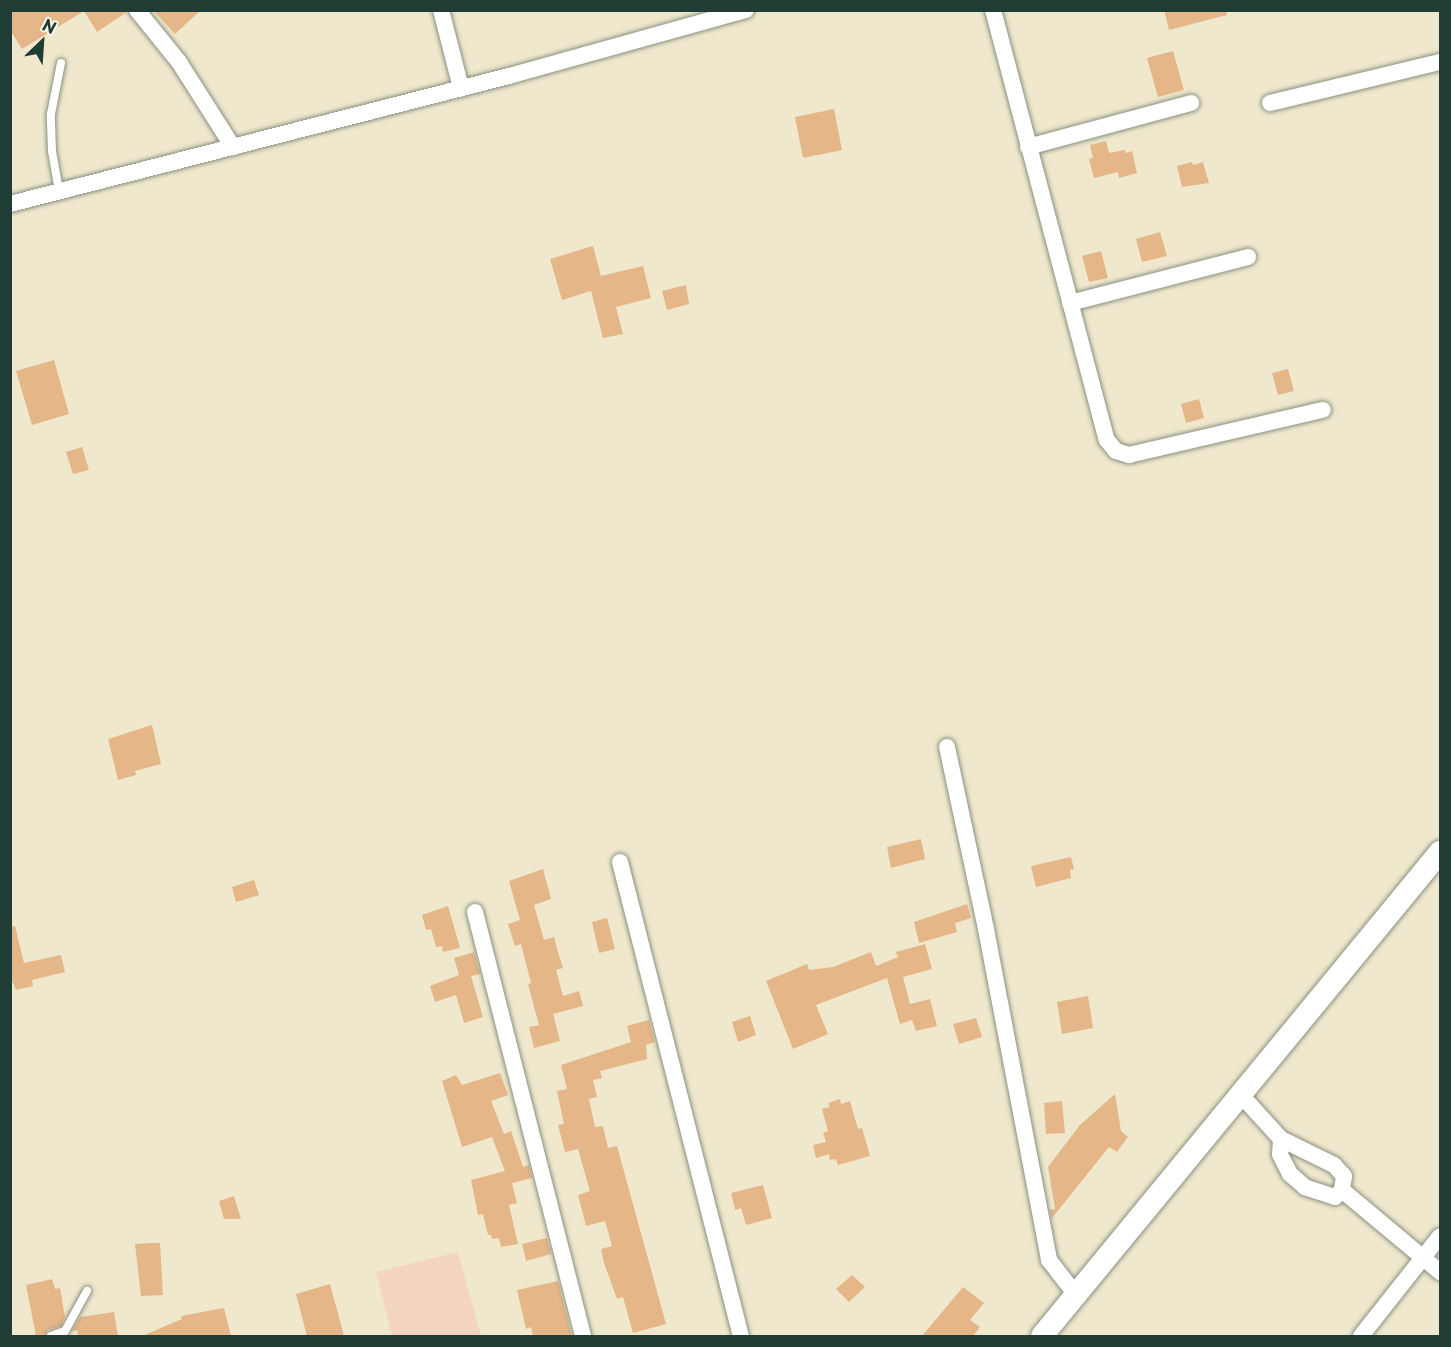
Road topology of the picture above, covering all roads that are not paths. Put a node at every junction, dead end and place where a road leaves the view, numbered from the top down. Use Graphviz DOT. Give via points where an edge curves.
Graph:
graph roads {
  1 [pos="137,10"];
  2 [pos="441,10"];
  3 [pos="746,10"];
  4 [pos="993,10"];
  5 [pos="1440,62"];
  6 [pos="61,63"];
  7 [pos="461,88"];
  8 [pos="1191,103"];
  9 [pos="1270,104"];
  10 [pos="233,147"];
  11 [pos="1028,147"];
  12 [pos="59,191"];
  13 [pos="10,204"];
  14 [pos="1248,257"];
  15 [pos="1070,303"];
  16 [pos="1323,410"];
  17 [pos="947,747"];
  18 [pos="1440,852"];
  19 [pos="620,862"];
  20 [pos="475,912"];
  21 [pos="1241,1095"];
  22 [pos="1281,1139"];
  23 [pos="1342,1190"];
  24 [pos="1440,1236"];
  25 [pos="1423,1258"];
  26 [pos="1440,1272"];
  27 [pos="87,1291"];
  28 [pos="1077,1295"];
  29 [pos="51,1336"];
  30 [pos="582,1336"];
  31 [pos="741,1336"];
  32 [pos="1042,1336"];
  33 [pos="1361,1336"];
  1 -- 10 [label="street" via="179,62"];
  2 -- 7 [label="street"];
  3 -- 7 [label="street"];
  4 -- 11 [label="street"];
  5 -- 9 [label="street"];
  6 -- 12 [label="lane" via="51,114"];
  7 -- 10 [label="street"];
  8 -- 11 [label="street"];
  10 -- 12 [label="street"];
  11 -- 15 [label="street"];
  12 -- 13 [label="street"];
  14 -- 15 [label="street"];
  15 -- 16 [label="street" via="1107,440 1116,451 1129,455"];
  17 -- 28 [label="street" via="1049,1260"];
  18 -- 21 [label="main road"];
  19 -- 31 [label="street"];
  20 -- 30 [label="street"];
  21 -- 22 [label="street"];
  21 -- 28 [label="main road"];
  22 -- 23 [label="street" via="1334,1165 1344,1176"];
  22 -- 23 [label="street" via="1280,1154 1290,1174 1305,1187 1335,1197"];
  23 -- 25 [label="street"];
  24 -- 25 [label="street"];
  25 -- 26 [label="street"];
  25 -- 33 [label="street"];
  27 -- 29 [label="lane" via="65,1331"];
  28 -- 32 [label="main road"];
}
